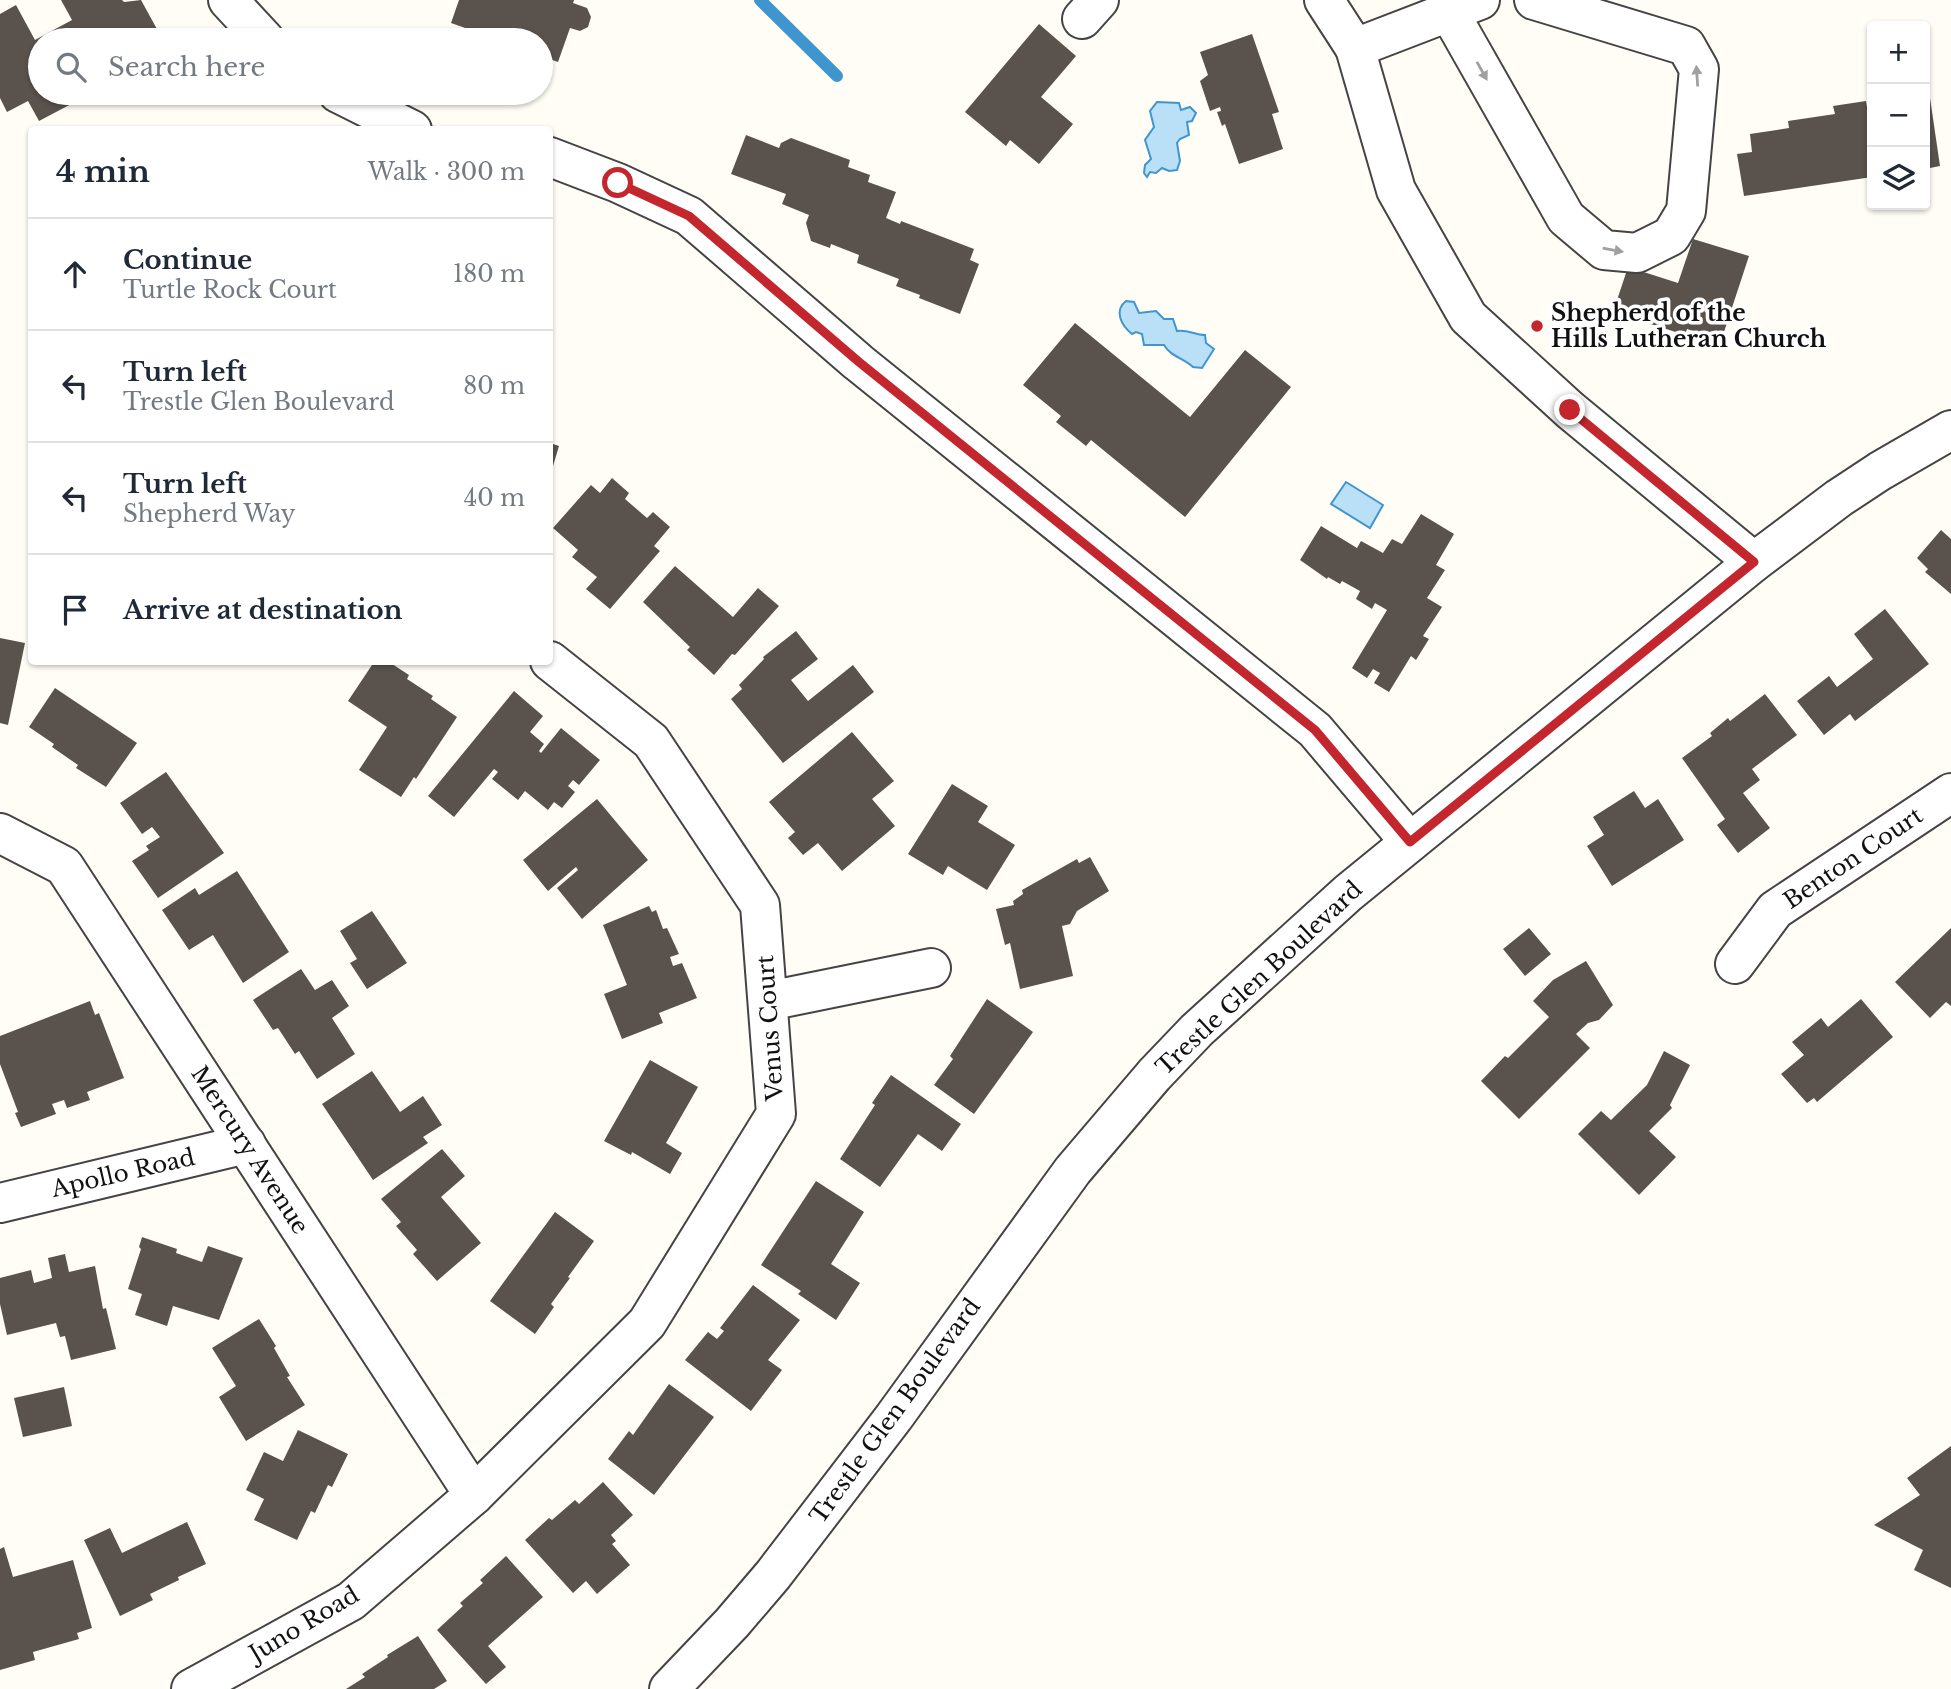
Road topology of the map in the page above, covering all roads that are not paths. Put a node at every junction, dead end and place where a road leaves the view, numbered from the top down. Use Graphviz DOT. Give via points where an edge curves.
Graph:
graph roads {
  1 [pos="228,0"];
  2 [pos="1324,0"];
  3 [pos="1534,0"];
  4 [pos="1450,12"];
  5 [pos="254,28"];
  6 [pos="1355,48"];
  7 [pos="362,105"];
  8 [pos="404,126"];
  9 [pos="553,158"];
  10 [pos="1951,430"];
  11 [pos="1754,562"];
  12 [pos="553,663"];
  13 [pos="1951,793"];
  14 [pos="0,833"];
  15 [pos="1410,842"];
  16 [pos="1735,964"];
  17 [pos="931,968"];
  18 [pos="768,1001"];
  19 [pos="246,1144"];
  20 [pos="0,1203"];
  21 [pos="474,1495"];
  22 [pos="191,1689"];
  23 [pos="668,1689"];
  1 -- 5 [label="street"];
  2 -- 6 [label="street"];
  4 -- 3 [label="street, one-way" via="1566,218 1604,250 1637,253 1671,236 1686,211 1699,69 1686,46"];
  4 -- 6 [label="street"];
  6 -- 11 [label="street" via="1396,190 1468,317 1570,410"];
  7 -- 8 [label="street"];
  9 -- 15 [label="street" via="689,216 859,362 1315,730"];
  10 -- 11 [label="street, Trestle Glen Boulevard" via="1839,498"];
  11 -- 15 [label="street, Trestle Glen Boulevard"];
  12 -- 18 [label="street, Venus Court" via="651,741 760,905"];
  13 -- 16 [label="street, Benton Court" via="1775,910"];
  14 -- 19 [label="street, Mercury Avenue" via="64,866"];
  15 -- 23 [label="street, Trestle Glen Boulevard" via="1215,1013 1121,1112 1035,1219 790,1553 732,1623"];
  17 -- 18 [label="street"];
  18 -- 21 [label="street, Venus Court" via="776,1114 647,1323"];
  19 -- 20 [label="street, Apollo Road"];
  19 -- 21 [label="street, Mercury Avenue"];
  21 -- 22 [label="street, Juno Road" via="351,1601"];
}
